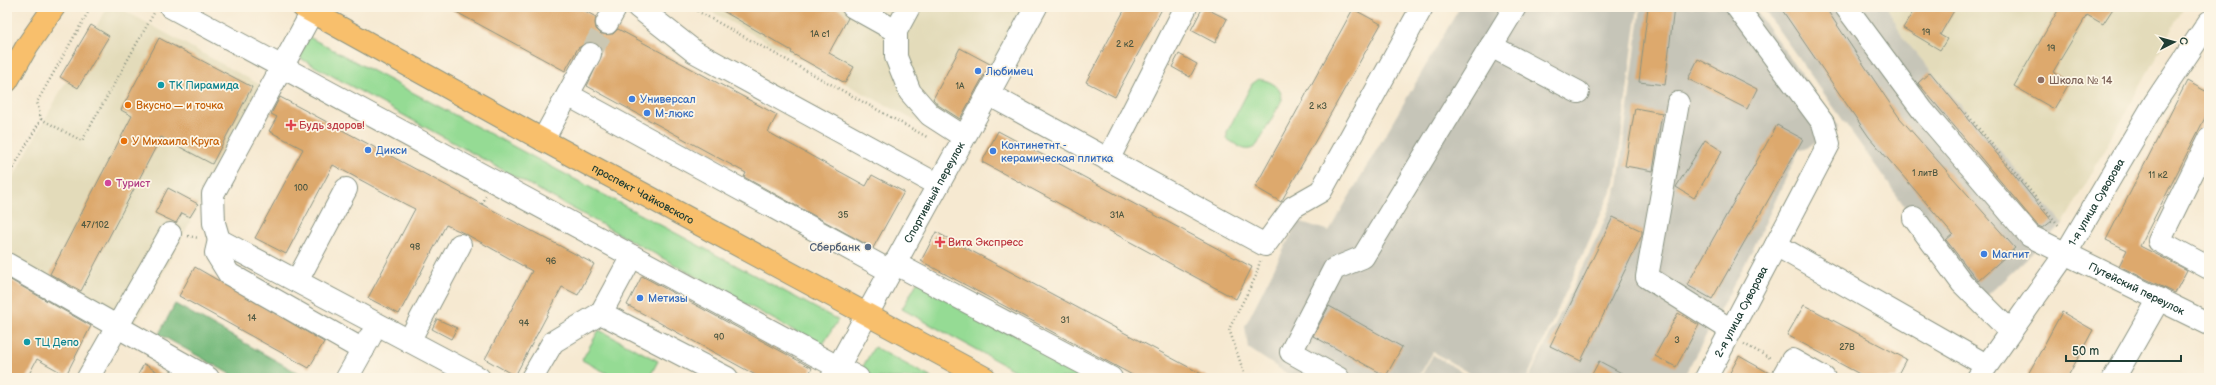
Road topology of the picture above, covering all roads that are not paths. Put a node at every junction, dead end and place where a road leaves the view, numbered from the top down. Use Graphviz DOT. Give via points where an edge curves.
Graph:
graph roads {
  1 [pos="40,7"];
  2 [pos="54,7"];
  3 [pos="638,7"];
  4 [pos="853,7"];
  5 [pos="909,7"];
  6 [pos="1036,7"];
  7 [pos="1186,7"];
  8 [pos="1422,7"];
  9 [pos="1516,7"];
  10 [pos="1737,7"];
  11 [pos="1846,7"];
  12 [pos="163,9"];
  13 [pos="308,9"];
  14 [pos="2209,22"];
  15 [pos="896,31"];
  16 [pos="27,46"];
  17 [pos="1491,46"];
  18 [pos="590,54"];
  19 [pos="282,67"];
  20 [pos="7,81"];
  21 [pos="1578,92"];
  22 [pos="988,94"];
  23 [pos="568,95"];
  24 [pos="1678,104"];
  25 [pos="964,137"];
  26 [pos="2209,139"];
  27 [pos="543,140"];
  28 [pos="1108,160"];
  29 [pos="938,185"];
  30 [pos="346,189"];
  31 [pos="1914,218"];
  32 [pos="170,234"];
  33 [pos="219,240"];
  34 [pos="460,245"];
  35 [pos="1776,245"];
  36 [pos="2066,253"];
  37 [pos="632,256"];
  38 [pos="7,264"];
  39 [pos="892,267"];
  40 [pos="2209,268"];
  41 [pos="297,282"];
  42 [pos="2159,299"];
  43 [pos="601,313"];
  44 [pos="866,314"];
  45 [pos="377,324"];
  46 [pos="2209,324"];
  47 [pos="117,327"];
  48 [pos="2010,331"];
  49 [pos="1736,336"];
  50 [pos="409,341"];
  51 [pos="363,350"];
  52 [pos="1982,371"];
  53 [pos="835,372"];
  54 [pos="1785,373"];
  55 [pos="88,378"];
  56 [pos="208,378"];
  57 [pos="347,378"];
  58 [pos="479,378"];
  59 [pos="532,378"];
  60 [pos="727,378"];
  61 [pos="858,378"];
  62 [pos="985,378"];
  63 [pos="1110,378"];
  64 [pos="1338,378"];
  65 [pos="1706,378"];
  66 [pos="1824,378"];
  67 [pos="2114,378"];
  1 -- 16 [label="main road"];
  2 -- 16 [label="main road"];
  3 -- 29 [label="street" via="695,52"];
  4 -- 15 [label="street"];
  5 -- 15 [label="street"];
  6 -- 22 [label="street, Спортивный переулок"];
  7 -- 28 [label="street"];
  8 -- 28 [label="street" via="1321,191 1293,206 1264,245"];
  9 -- 17 [label="street"];
  10 -- 35 [label="street, 2-я улица Суворова" via="1823,123 1829,144"];
  11 -- 36 [label="street, Путейский переулок" via="1923,111 2030,236"];
  12 -- 19 [label="street"];
  13 -- 19 [label="street"];
  13 -- 27 [label="main road, проспект Чайковского"];
  14 -- 36 [label="street, 1-я улица Суворова" via="2154,104"];
  15 -- 25 [label="street" via="896,57 910,92 930,115"];
  16 -- 20 [label="main road"];
  17 -- 21 [label="street"];
  17 -- 64 [label="street" via="1363,257 1334,269 1291,352"];
  18 -- 23 [label="street"];
  19 -- 33 [label="street" via="214,194 214,223"];
  19 -- 37 [label="street"];
  22 -- 25 [label="street, Спортивный переулок"];
  22 -- 28 [label="street"];
  23 -- 27 [label="street"];
  23 -- 39 [label="street"];
  24 -- 49 [label="street" via="1647,276"];
  25 -- 29 [label="street, Спортивный переулок"];
  26 -- 40 [label="street" via="2159,241"];
  27 -- 44 [label="main road, проспект Чайковского"];
  29 -- 39 [label="street, Спортивный переулок"];
  30 -- 41 [label="street"];
  31 -- 48 [label="street" via="1962,282"];
  32 -- 47 [label="street"];
  33 -- 41 [label="street"];
  33 -- 51 [label="street" via="216,253 229,274"];
  34 -- 50 [label="street"];
  35 -- 49 [label="street, 2-я улица Суворова"];
  35 -- 52 [label="street"];
  36 -- 42 [label="street, Путейский переулок"];
  36 -- 48 [label="street, 1-я улица Суворова"];
  37 -- 43 [label="street"];
  37 -- 53 [label="street"];
  38 -- 47 [label="street"];
  39 -- 44 [label="street, Спортивный переулок"];
  39 -- 63 [label="street"];
  41 -- 45 [label="street"];
  42 -- 46 [label="street, Путейский переулок"];
  42 -- 67 [label="street"];
  43 -- 59 [label="street" via="553,342"];
  43 -- 60 [label="street"];
  44 -- 53 [label="street, Спортивный переулок"];
  44 -- 62 [label="main road, проспект Чайковского"];
  45 -- 50 [label="street"];
  45 -- 51 [label="street"];
  47 -- 55 [label="street"];
  47 -- 56 [label="street"];
  48 -- 52 [label="street, 1-я улица Суворова"];
  49 -- 65 [label="street, 2-я улица Суворова"];
  50 -- 58 [label="street"];
  51 -- 57 [label="street"];
  53 -- 61 [label="street"];
  54 -- 66 [label="street" via="1792,360"];
}
